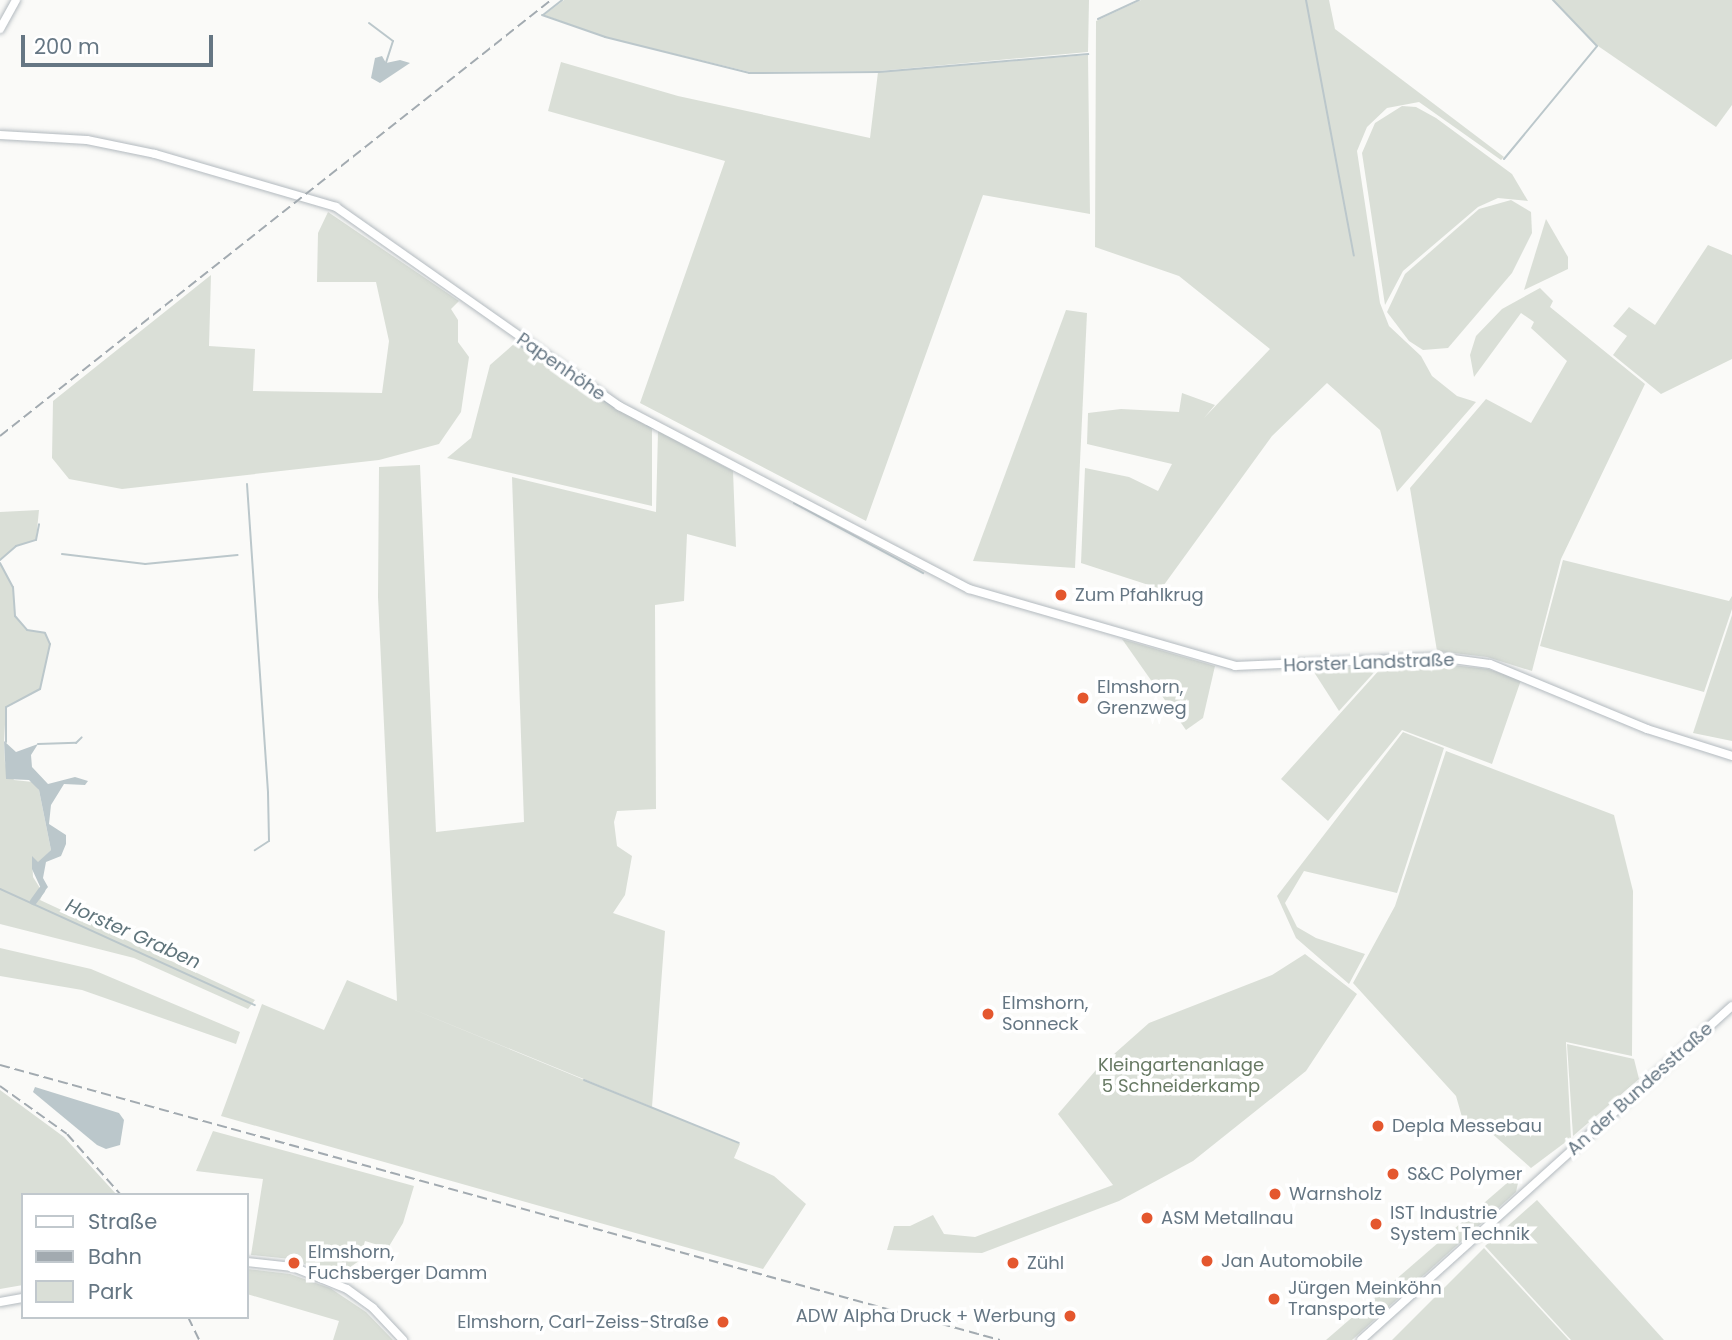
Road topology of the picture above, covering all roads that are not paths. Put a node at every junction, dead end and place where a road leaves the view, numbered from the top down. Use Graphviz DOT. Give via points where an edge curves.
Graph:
graph roads {
  1 [pos="16,0"];
  2 [pos="0,29"];
  3 [pos="0,135"];
  4 [pos="1121,631"];
  5 [pos="1732,756"];
  6 [pos="1732,1006"];
  7 [pos="248,1262"];
  8 [pos="21,1298"];
  9 [pos="0,1302"];
  10 [pos="403,1340"];
  11 [pos="1361,1340"];
  1 -- 2 [label="main road"];
  3 -- 4 [label="main road, Papenhöhe" via="87,141 155,154 336,207 378,232 539,352 648,422 937,575 1020,605"];
  4 -- 5 [label="main road, Horster Landstraße" via="1204,659 1250,667 1438,657 1490,664 1647,729"];
  6 -- 11 [label="main road, An der Bundesstraße"];
  7 -- 10 [label="main road" via="293,1267 323,1277 373,1308"];
  8 -- 9 [label="main road"];
}
